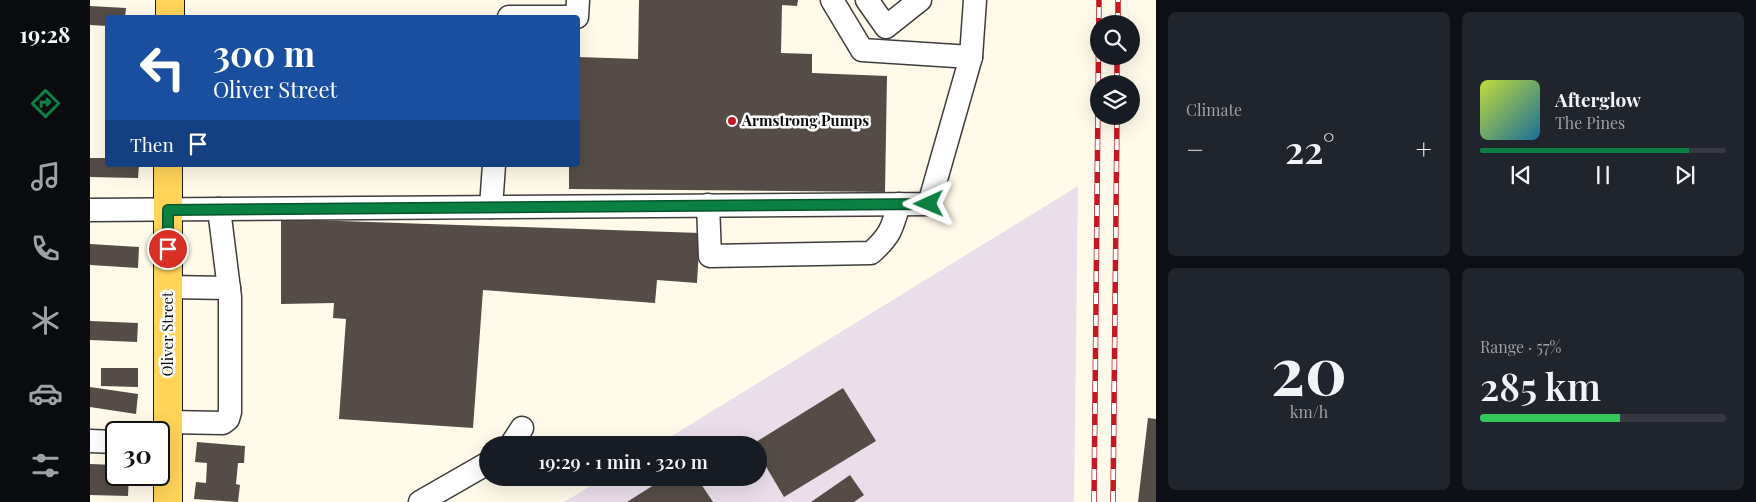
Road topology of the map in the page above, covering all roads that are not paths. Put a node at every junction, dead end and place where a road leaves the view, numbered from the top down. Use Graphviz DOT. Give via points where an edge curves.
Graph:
graph roads {
  1 [pos="170,0"];
  2 [pos="512,0"];
  3 [pos="578,0"];
  4 [pos="832,0"];
  5 [pos="867,0"];
  6 [pos="920,0"];
  7 [pos="975,0"];
  8 [pos="170,15"];
  9 [pos="509,15"];
  10 [pos="577,15"];
  11 [pos="971,57"];
  12 [pos="168,167"];
  13 [pos="494,167"];
  14 [pos="899,204"];
  15 [pos="708,205"];
  16 [pos="491,207"];
  17 [pos="220,209"];
  18 [pos="90,210"];
  19 [pos="168,210"];
  20 [pos="168,287"];
  21 [pos="229,288"];
  22 [pos="165,421"];
  23 [pos="170,435"];
  24 [pos="90,441"];
  25 [pos="105,442"];
  26 [pos="479,467"];
  27 [pos="167,486"];
  28 [pos="168,502"];
  29 [pos="420,502"];
  1 -- 8 [label="main road"];
  2 -- 9 [label="street"];
  3 -- 10 [label="street"];
  4 -- 11 [label="street" via="862,50"];
  5 -- 6 [label="street" via="886,27"];
  7 -- 11 [label="street"];
  11 -- 14 [label="street" via="929,204"];
  12 -- 19 [label="main road, Oliver Street"];
  13 -- 16 [label="street"];
  14 -- 15 [label="street"];
  14 -- 15 [label="street" via="892,230 871,254 710,256"];
  15 -- 16 [label="street"];
  16 -- 17 [label="street"];
  17 -- 19 [label="street"];
  17 -- 21 [label="street"];
  18 -- 19 [label="street"];
  19 -- 20 [label="main road, Oliver Street"];
  20 -- 21 [label="street"];
  20 -- 22 [label="main road, Oliver Street"];
  21 -- 23 [label="street" via="228,419 223,424"];
  24 -- 25 [label="street"];
  26 -- 29 [label="street"];
  27 -- 28 [label="main road, Oliver Street"];
}
